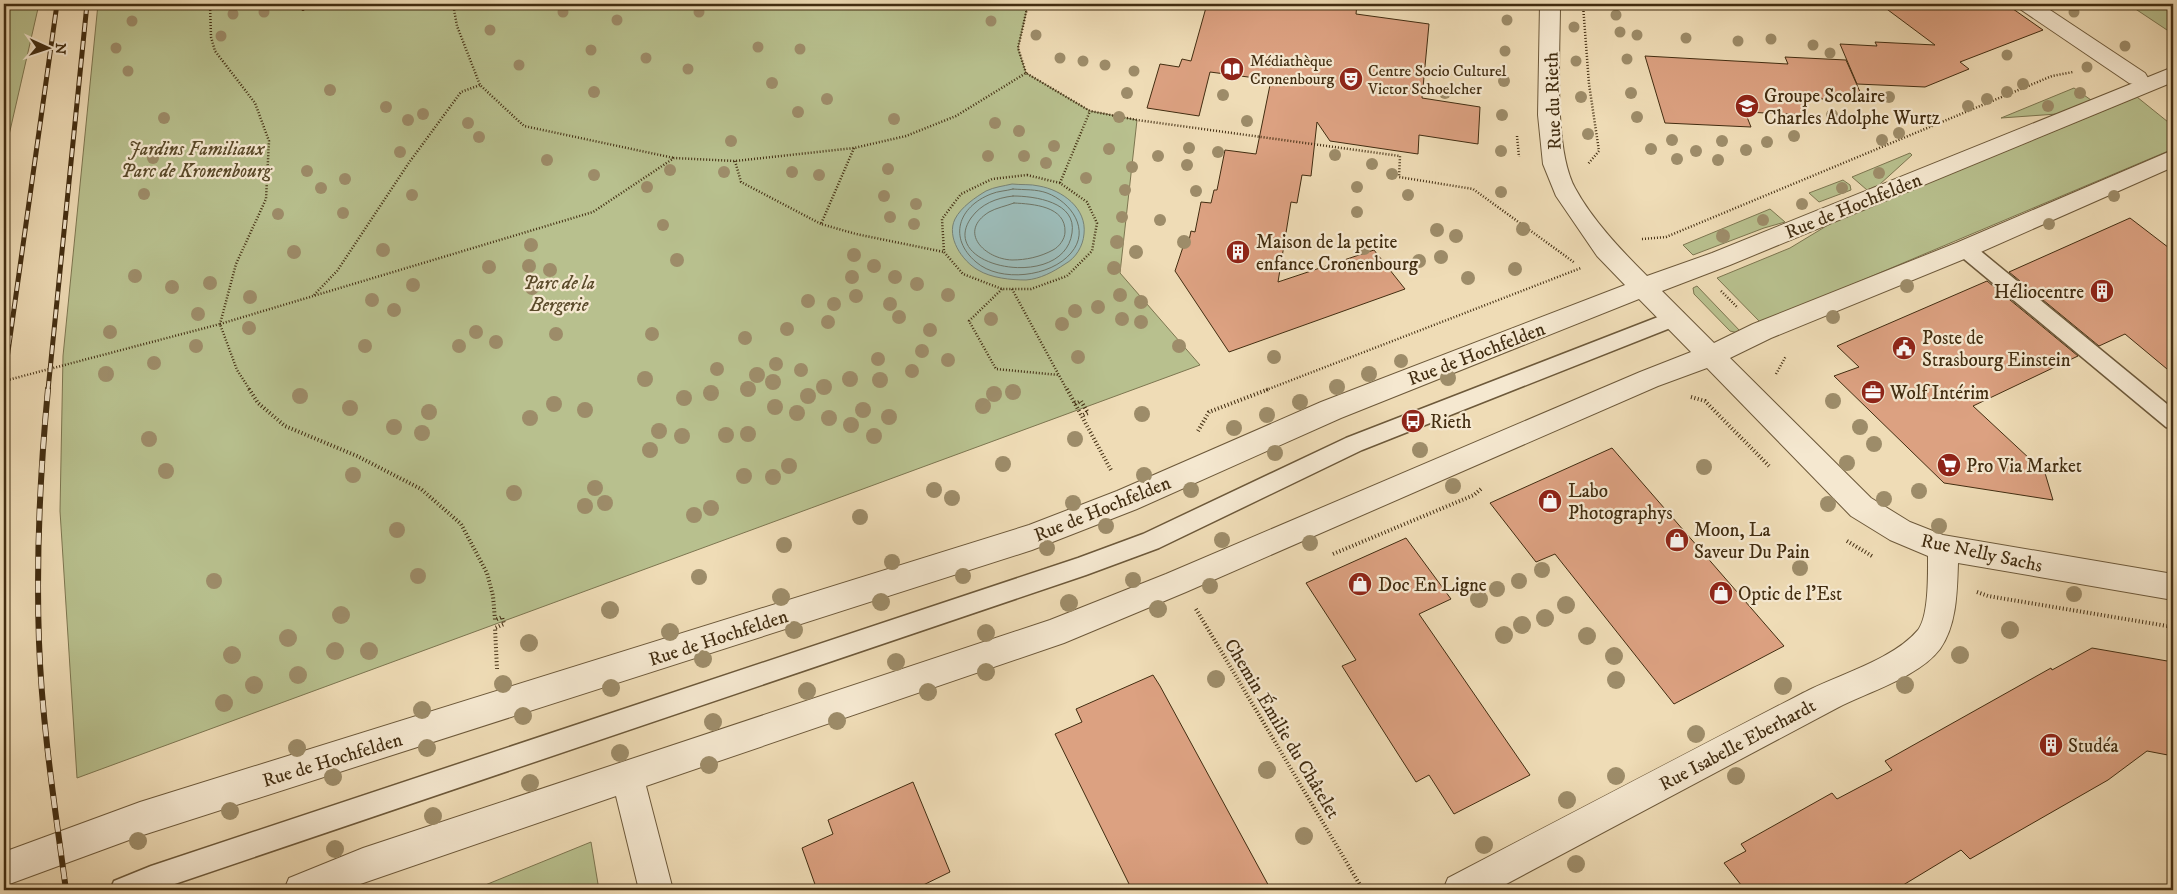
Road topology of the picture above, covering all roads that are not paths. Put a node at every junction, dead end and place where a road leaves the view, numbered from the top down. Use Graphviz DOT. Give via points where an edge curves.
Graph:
graph roads {
  1 [pos="1550,4"];
  2 [pos="2027,4"];
  3 [pos="2173,74"];
  4 [pos="2137,78"];
  5 [pos="2173,158"];
  6 [pos="1965,249"];
  7 [pos="1645,286"];
  8 [pos="1676,318"];
  9 [pos="1713,355"];
  10 [pos="2173,421"];
  11 [pos="1943,548"];
  12 [pos="2173,587"];
  13 [pos="627,776"];
  14 [pos="4,869"];
  15 [pos="123,890"];
  16 [pos="301,890"];
  17 [pos="656,890"];
  18 [pos="1460,890"];
  1 -- 7 [label="street, Rue du Rieth" via="1549,115 1555,164 1564,190 1597,239"];
  2 -- 4 [label="street"];
  3 -- 7 [label="street, Rue de Hochfelden" via="1804,225"];
  5 -- 6 [label="street"];
  6 -- 9 [label="street"];
  6 -- 10 [label="lane"];
  7 -- 8 [label="street, Rue du Rieth"];
  7 -- 14 [label="street, Rue de Hochfelden" via="1331,410 1127,500 1032,537 140,819"];
  8 -- 9 [label="street, Rue Nelly Sachs"];
  8 -- 15 [label="lane" via="1354,444 1151,541 1078,568 420,787"];
  9 -- 11 [label="street, Rue Nelly Sachs" via="1861,507 1883,524 1909,537"];
  9 -- 13 [label="street" via="1053,633"];
  11 -- 12 [label="street, Rue Nelly Sachs"];
  11 -- 18 [label="street, Rue Isabelle Eberhardt" via="1943,581 1936,622 1931,637 1918,650"];
  13 -- 16 [label="street" via="364,865"];
  13 -- 17 [label="street"];
}
